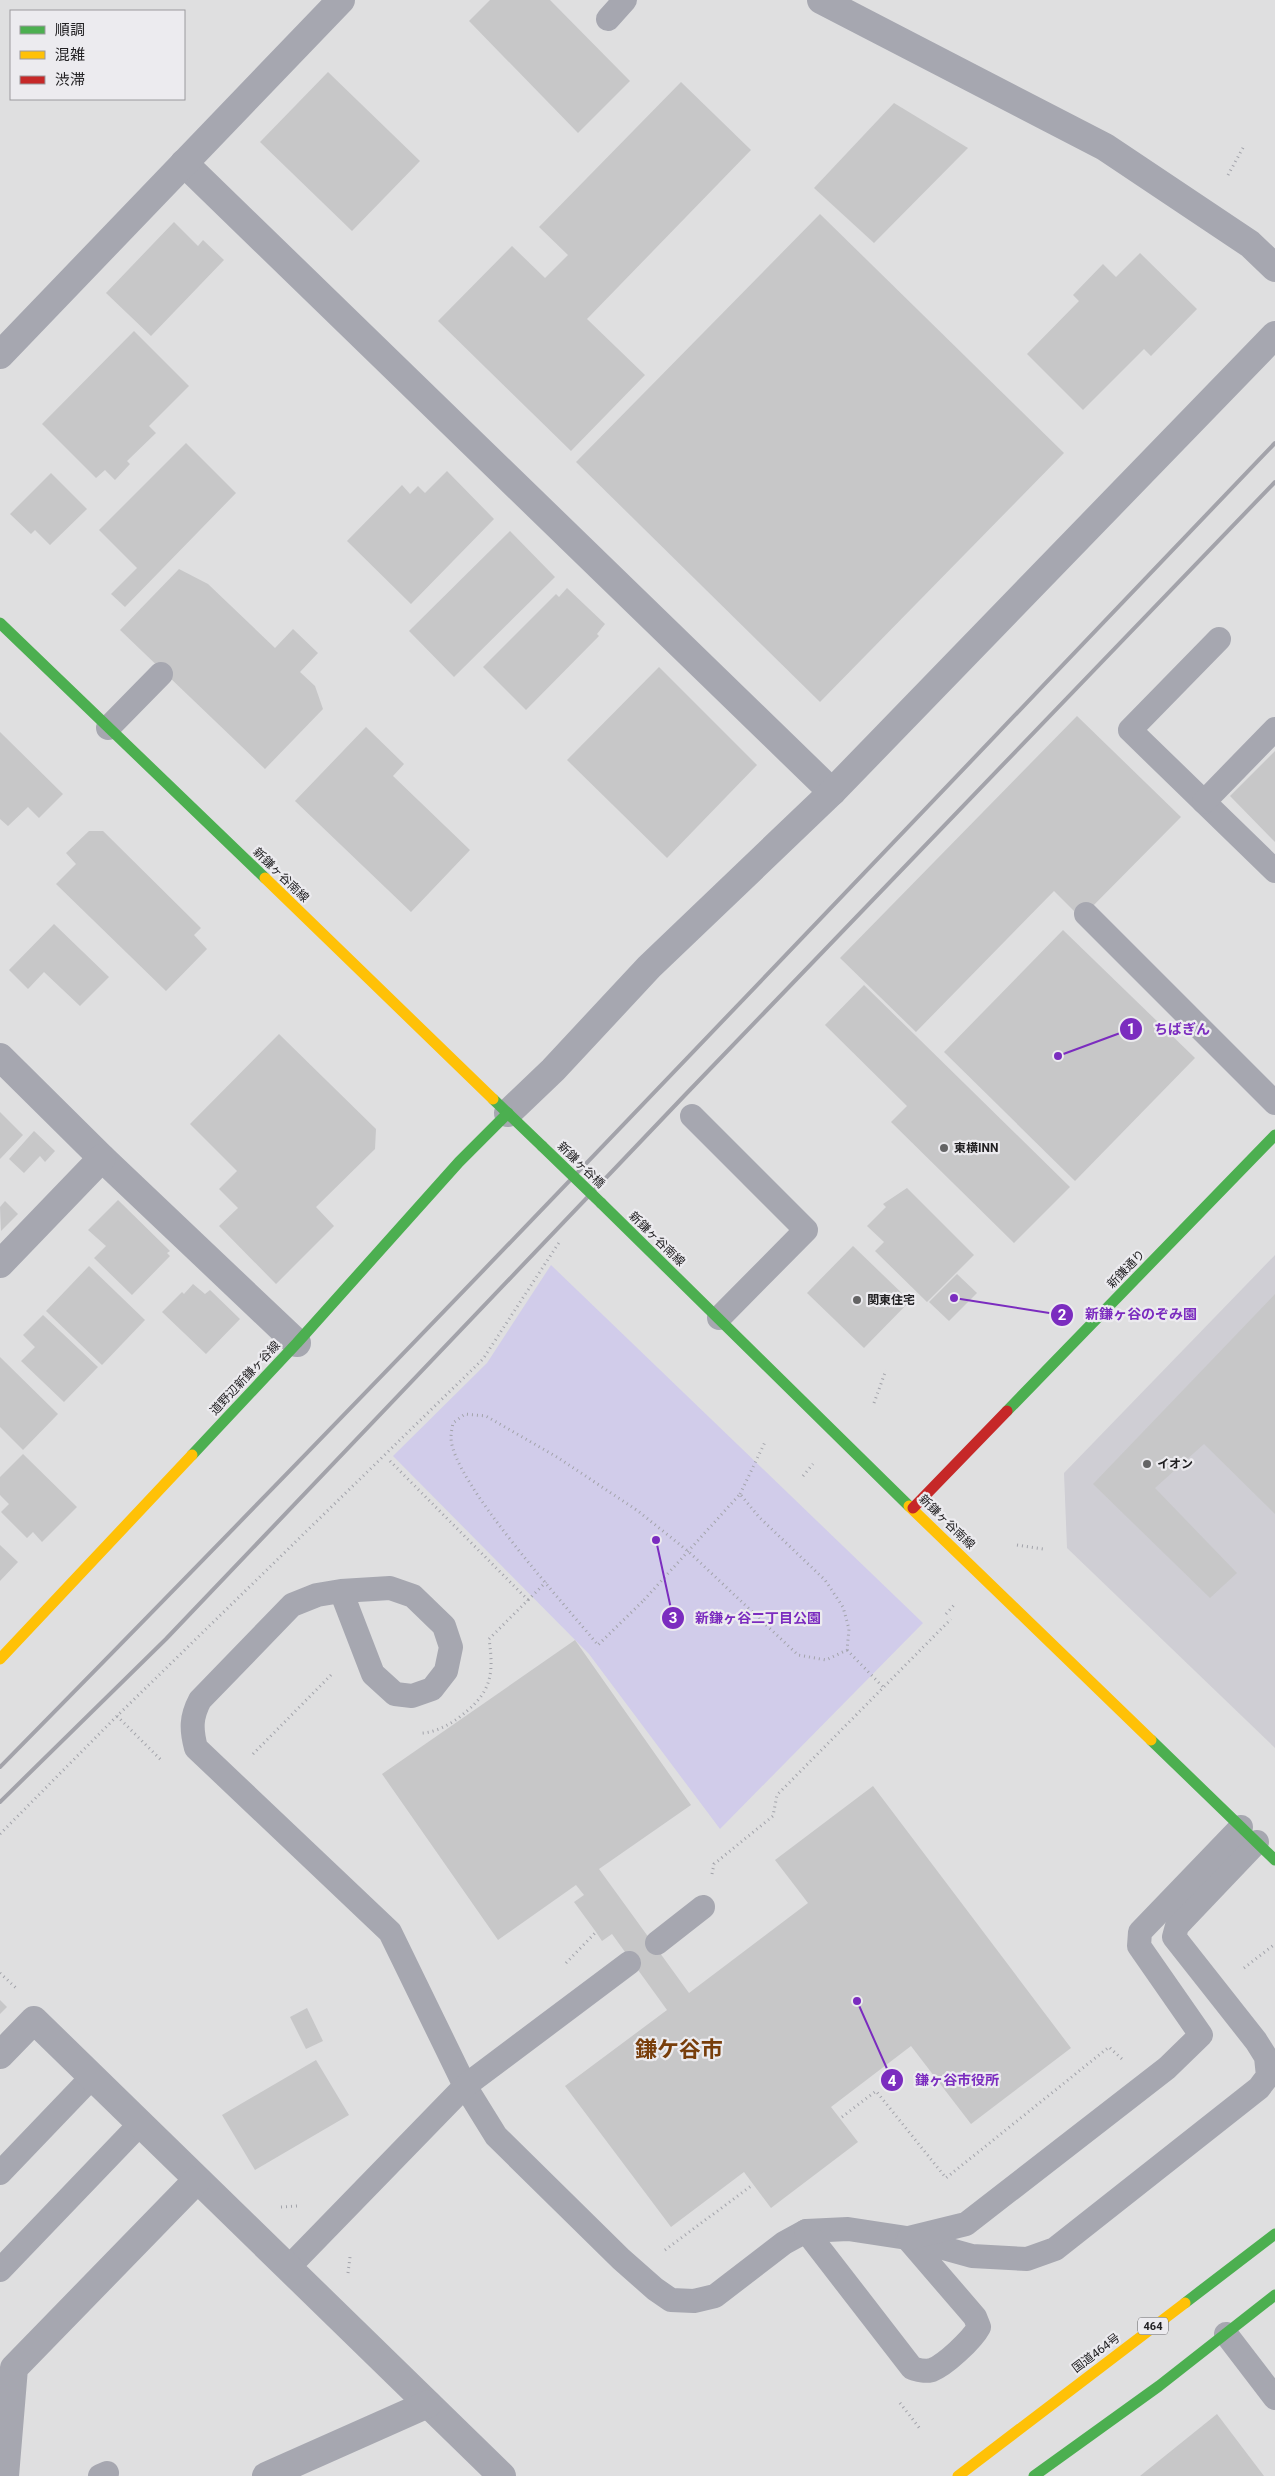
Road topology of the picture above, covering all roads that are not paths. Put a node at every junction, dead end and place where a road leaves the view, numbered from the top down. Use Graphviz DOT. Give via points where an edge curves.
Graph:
graph roads {
  1 [pos="341,0"];
  2 [pos="625,0"];
  3 [pos="821,0"];
  4 [pos="608,19"];
  5 [pos="184,163"];
  6 [pos="1275,268"];
  7 [pos="1275,335"];
  8 [pos="0,355"];
  9 [pos="0,623"];
  10 [pos="1219,639"];
  11 [pos="161,674"];
  12 [pos="108,728"];
  13 [pos="1275,729"];
  14 [pos="832,792"];
  15 [pos="1204,802"];
  16 [pos="1275,871"];
  17 [pos="1086,914"];
  18 [pos="0,1057"];
  19 [pos="1275,1103"];
  20 [pos="508,1113"];
  21 [pos="692,1116"];
  22 [pos="1275,1135"];
  23 [pos="542,1146"];
  24 [pos="102,1158"];
  25 [pos="601,1203"];
  26 [pos="0,1264"];
  27 [pos="719,1318"];
  28 [pos="297,1343"];
  29 [pos="913,1508"];
  30 [pos="341,1591"];
  31 [pos="0,1660"];
  32 [pos="1249,1834"];
  33 [pos="1275,1860"];
  34 [pos="704,1907"];
  35 [pos="656,1943"];
  36 [pos="629,1963"];
  37 [pos="0,2055"];
  38 [pos="92,2077"];
  39 [pos="465,2086"];
  40 [pos="140,2124"];
  41 [pos="0,2173"];
  42 [pos="197,2180"];
  43 [pos="806,2231"];
  44 [pos="1275,2234"];
  45 [pos="907,2238"];
  46 [pos="288,2268"];
  47 [pos="0,2270"];
  48 [pos="1275,2295"];
  49 [pos="1226,2334"];
  50 [pos="1275,2398"];
  51 [pos="428,2404"];
  52 [pos="5,2476"];
  53 [pos="266,2476"];
  54 [pos="502,2476"];
  55 [pos="958,2476"];
  56 [pos="1034,2476"];
  1 -- 5 [label="street"];
  2 -- 4 [label="lane"];
  3 -- 6 [label="street" via="1105,147 1250,244"];
  5 -- 8 [label="street"];
  5 -- 14 [label="street"];
  7 -- 14 [label="street"];
  9 -- 12 [label="main road, 新鎌ヶ谷南線"];
  10 -- 15 [label="lane" via="1130,730"];
  11 -- 12 [label="lane"];
  12 -- 20 [label="main road, 新鎌ヶ谷南線"];
  13 -- 15 [label="lane"];
  14 -- 20 [label="street" via="649,967"];
  15 -- 16 [label="lane"];
  17 -- 19 [label="lane"];
  18 -- 24 [label="street"];
  20 -- 23 [label="main road, 新鎌ヶ谷南線"];
  20 -- 28 [label="main road, 道野辺新鎌ヶ谷線" via="458,1162"];
  21 -- 27 [label="lane" via="806,1230"];
  22 -- 29 [label="main road, 新鎌通り"];
  23 -- 25 [label="main road, 新鎌ヶ谷橋, bridge"];
  24 -- 26 [label="street"];
  24 -- 28 [label="street"];
  25 -- 27 [label="main road, 新鎌ヶ谷南線"];
  27 -- 29 [label="main road, 新鎌ヶ谷南線"];
  28 -- 31 [label="main road, 道野辺新鎌ヶ谷線"];
  29 -- 32 [label="main road, 新鎌ヶ谷南線"];
  30 -- 30 [label="lane" via="390,1588 413,1596 444,1626 451,1647 446,1670 432,1689 412,1696 395,1694 373,1674"];
  30 -- 39 [label="lane" via="317,1595 292,1605 200,1700 192,1717 192,1735 196,1748 390,1932"];
  32 -- 33 [label="main road, 新鎌ヶ谷南線"];
  32 -- 45 [label="lane" via="1140,1932 1139,1946 1201,2035 1167,2068 966,2224"];
  32 -- 45 [label="lane" via="1177,1926 1174,1937 1266,2057 1268,2076 1259,2088 1055,2249 1039,2256 1026,2259 972,2256"];
  34 -- 35 [label="lane"];
  36 -- 39 [label="lane"];
  37 -- 38 [label="street" via="34,2020"];
  38 -- 40 [label="street"];
  38 -- 41 [label="lane"];
  39 -- 43 [label="lane" via="496,2136 622,2259 671,2300 694,2301 715,2296 784,2243"];
  39 -- 46 [label="lane"];
  40 -- 42 [label="street"];
  40 -- 47 [label="lane"];
  42 -- 46 [label="street"];
  42 -- 52 [label="street" via="14,2368"];
  43 -- 45 [label="lane" via="848,2229"];
  43 -- 45 [label="lane" via="912,2368 923,2372 933,2369 973,2338 979,2327 975,2317"];
  44 -- 55 [label="main road, 国道464号 / 464"];
  46 -- 51 [label="street"];
  48 -- 49 [label="main road"];
  49 -- 50 [label="lane"];
  49 -- 56 [label="main road" via="1160,2386"];
  51 -- 53 [label="street"];
  51 -- 54 [label="street"];
}
